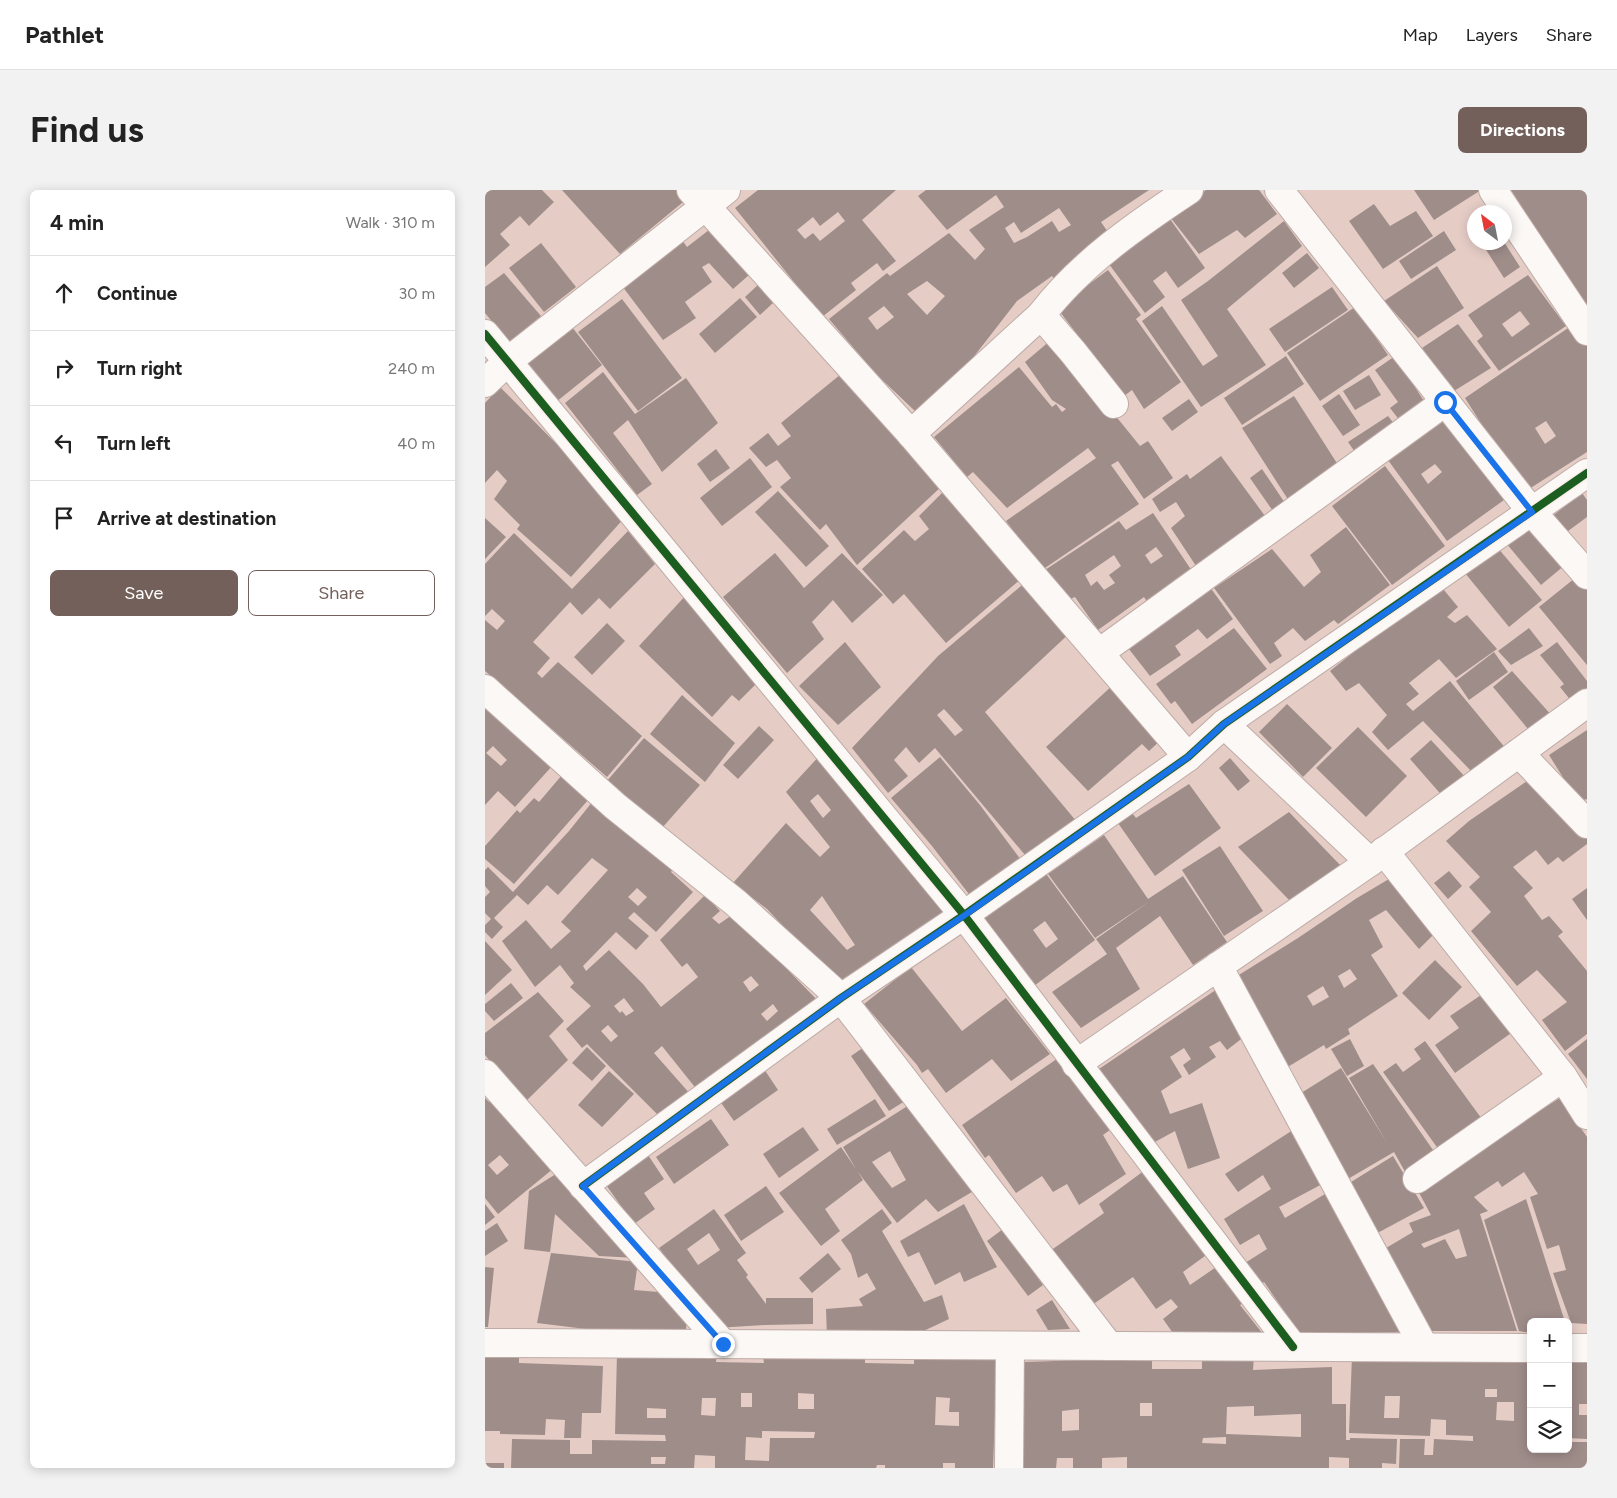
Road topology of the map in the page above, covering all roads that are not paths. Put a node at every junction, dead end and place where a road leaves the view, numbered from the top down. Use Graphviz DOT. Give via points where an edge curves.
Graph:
graph roads {
  1 [pos="1189,190"];
  2 [pos="1279,190"];
  3 [pos="1493,190"];
  4 [pos="707,195"];
  5 [pos="1041,315"];
  6 [pos="1587,331"];
  7 [pos="485,334"];
  8 [pos="508,361"];
  9 [pos="485,383"];
  10 [pos="1445,402"];
  11 [pos="1114,404"];
  12 [pos="911,434"];
  13 [pos="1587,473"];
  14 [pos="1532,512"];
  15 [pos="1587,575"];
  16 [pos="1099,653"];
  17 [pos="485,689"];
  18 [pos="1587,703"];
  19 [pos="1224,724"];
  20 [pos="1519,752"];
  21 [pos="1188,757"];
  22 [pos="1587,824"];
  23 [pos="1377,857"];
  24 [pos="965,915"];
  25 [pos="1218,966"];
  26 [pos="841,998"];
  27 [pos="1076,1064"];
  28 [pos="485,1074"];
  29 [pos="1563,1077"];
  30 [pos="1587,1115"];
  31 [pos="1417,1179"];
  32 [pos="583,1186"];
  33 [pos="485,1343"];
  34 [pos="723,1344"];
  35 [pos="1010,1346"];
  36 [pos="1109,1346"];
  37 [pos="1293,1347"];
  38 [pos="1424,1348"];
  39 [pos="1527,1348"];
  40 [pos="1572,1348"];
  41 [pos="1587,1348"];
  42 [pos="1009,1468"];
  1 -- 5 [label="street" via="1093,261 1056,294"];
  2 -- 10 [label="street"];
  3 -- 6 [label="street"];
  4 -- 8 [label="street"];
  4 -- 12 [label="street"];
  5 -- 11 [label="street"];
  5 -- 12 [label="street"];
  7 -- 8 [label="street"];
  8 -- 9 [label="street"];
  8 -- 24 [label="street"];
  10 -- 14 [label="street"];
  10 -- 16 [label="street"];
  12 -- 16 [label="street"];
  13 -- 14 [label="street"];
  14 -- 15 [label="street"];
  14 -- 19 [label="street"];
  16 -- 21 [label="street"];
  17 -- 26 [label="street" via="615,806 736,903"];
  18 -- 20 [label="street"];
  19 -- 21 [label="street"];
  19 -- 23 [label="street"];
  20 -- 22 [label="street"];
  20 -- 23 [label="street"];
  21 -- 24 [label="street"];
  23 -- 25 [label="street"];
  23 -- 29 [label="street"];
  24 -- 26 [label="street"];
  24 -- 27 [label="street"];
  25 -- 27 [label="street"];
  25 -- 38 [label="street"];
  26 -- 32 [label="street"];
  26 -- 36 [label="street"];
  27 -- 37 [label="street"];
  28 -- 32 [label="street"];
  29 -- 30 [label="street"];
  29 -- 31 [label="street"];
  32 -- 34 [label="street"];
  33 -- 34 [label="street"];
  34 -- 35 [label="street"];
  35 -- 36 [label="street"];
  35 -- 42 [label="street"];
  36 -- 37 [label="street"];
  37 -- 38 [label="street"];
  38 -- 39 [label="street"];
  40 -- 41 [label="street"];
}
